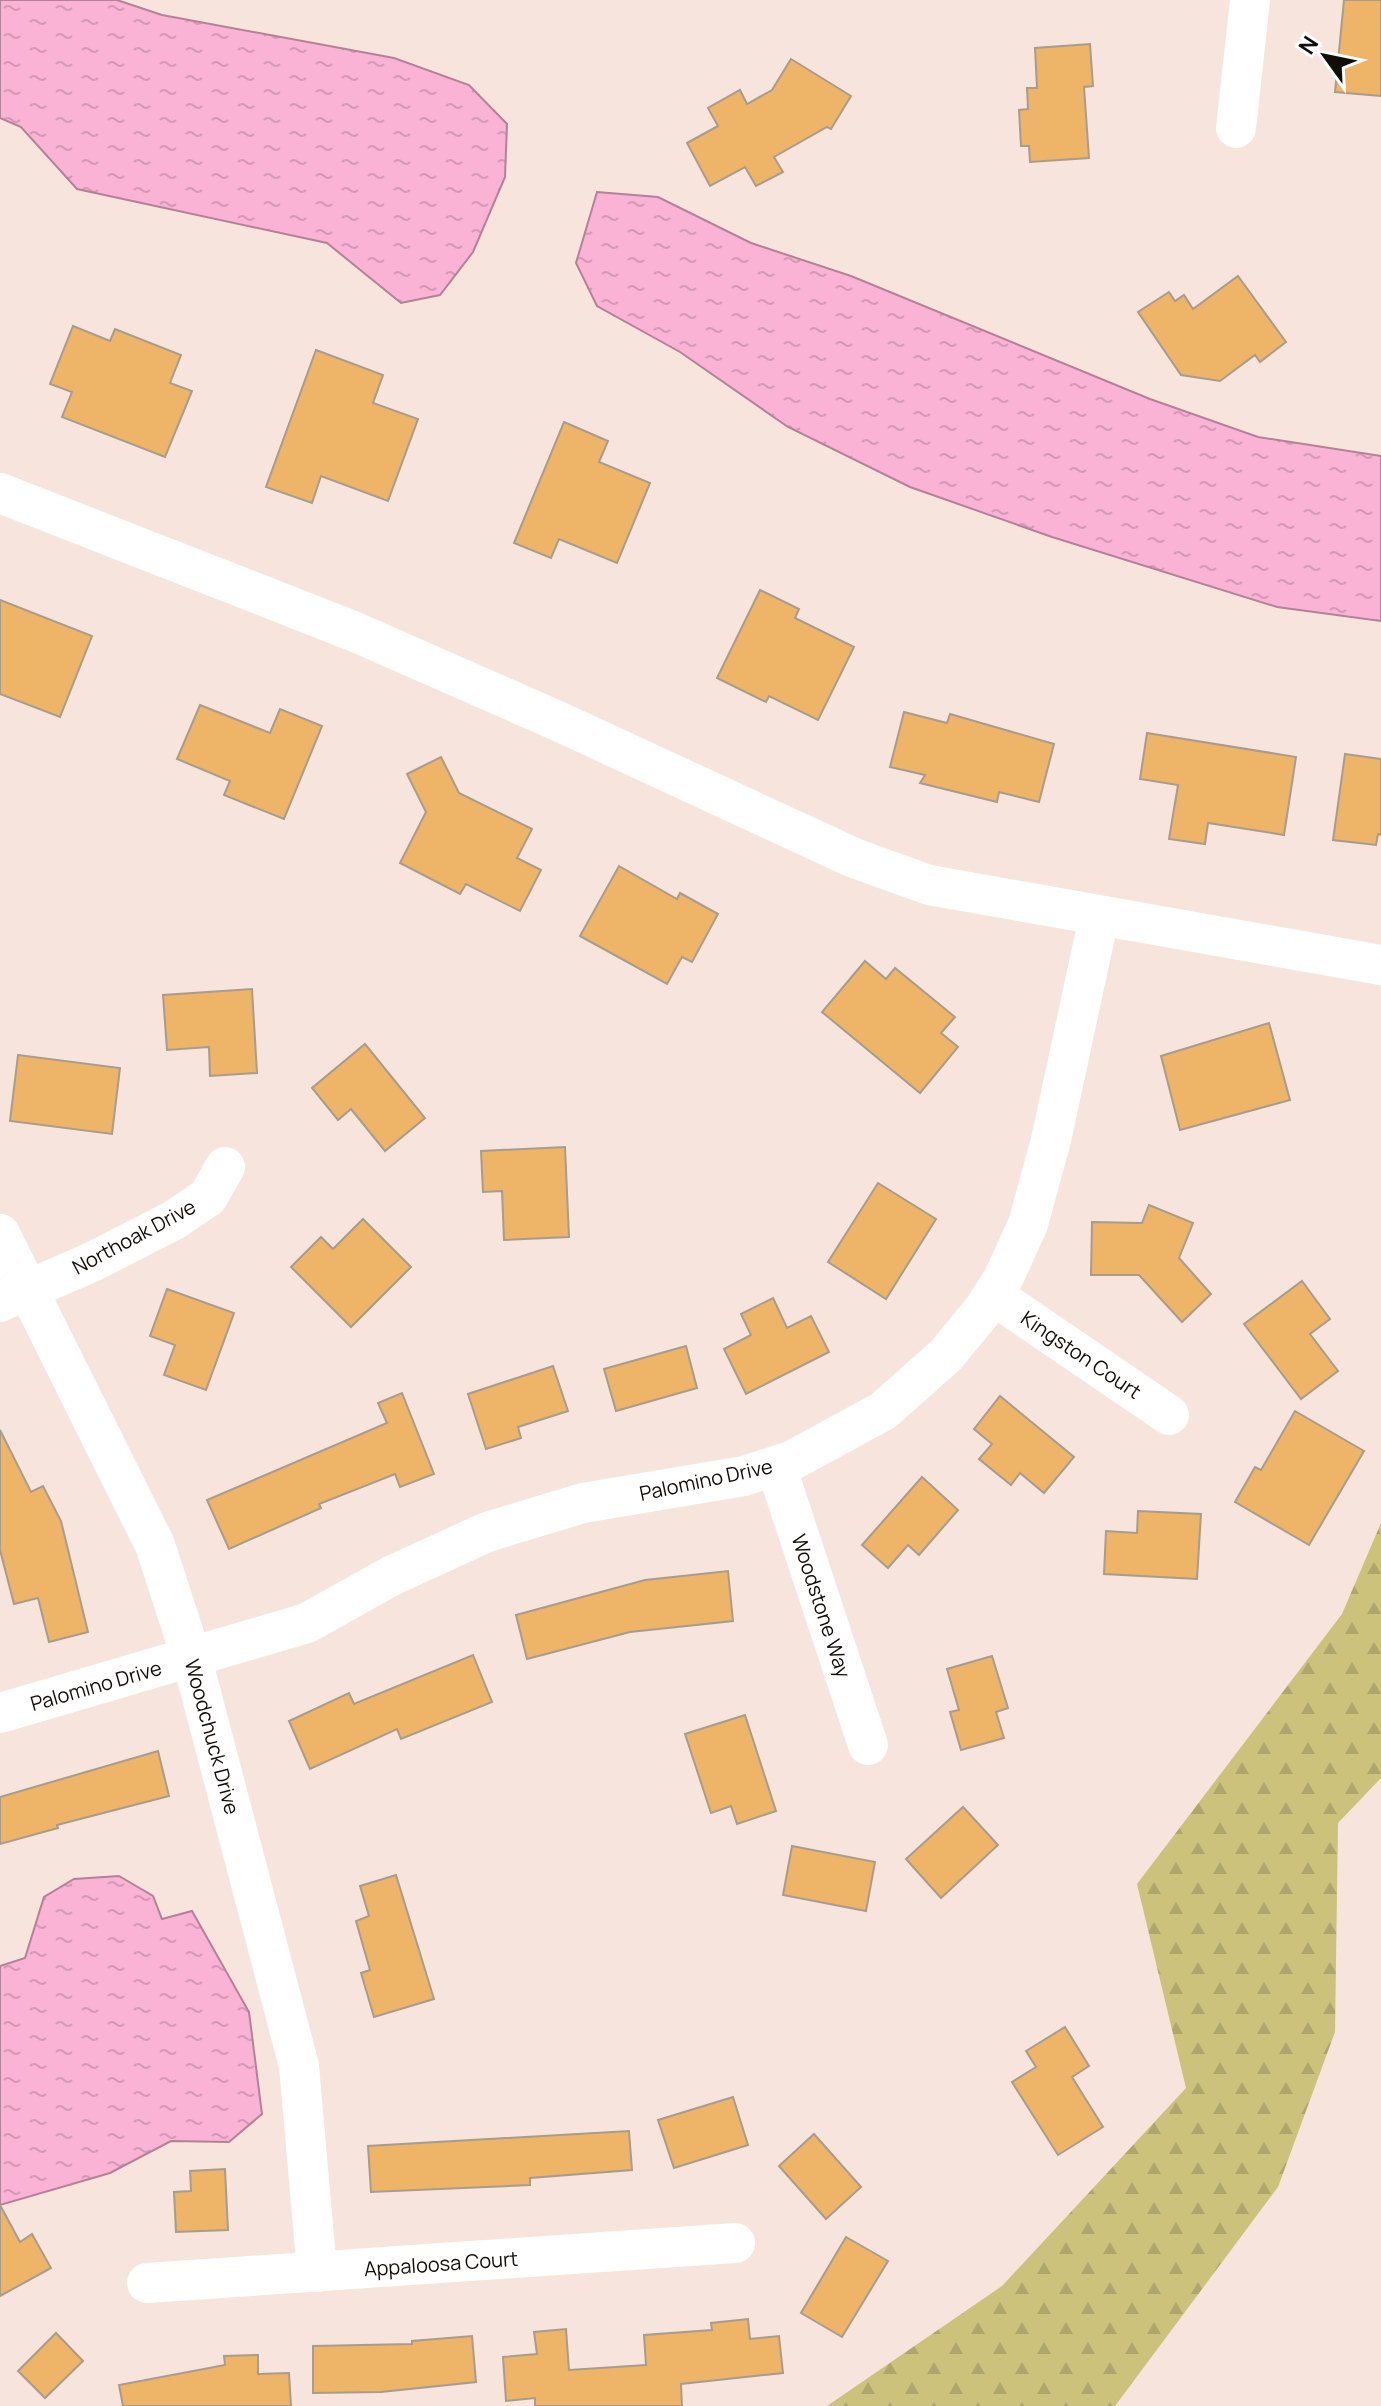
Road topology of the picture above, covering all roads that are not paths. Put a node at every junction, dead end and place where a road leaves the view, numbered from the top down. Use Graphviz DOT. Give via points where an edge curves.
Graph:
graph roads {
  1 [pos="1250,0"];
  2 [pos="1236,128"];
  3 [pos="0,493"];
  4 [pos="1099,917"];
  5 [pos="1381,965"];
  6 [pos="225,1167"];
  7 [pos="0,1234"];
  8 [pos="993,1295"];
  9 [pos="14,1296"];
  10 [pos="1169,1415"];
  11 [pos="776,1466"];
  12 [pos="192,1659"];
  13 [pos="0,1713"];
  14 [pos="868,1745"];
  15 [pos="735,2243"];
  16 [pos="317,2272"];
  17 [pos="147,2283"];
  1 -- 2 [label="street"];
  3 -- 4 [label="street" via="353,631 854,858 929,885"];
  4 -- 5 [label="street"];
  4 -- 8 [label="street, Palomino Drive" via="1028,1224"];
  6 -- 9 [label="street, Northoak Drive" via="208,1197 174,1220"];
  7 -- 9 [label="street, Woodchuck Drive"];
  8 -- 10 [label="street, Kingston Court"];
  8 -- 11 [label="street, Palomino Drive" via="946,1355 883,1411"];
  9 -- 12 [label="street, Woodchuck Drive" via="155,1545"];
  11 -- 12 [label="street, Palomino Drive" via="583,1503 487,1532 391,1576 307,1623"];
  11 -- 14 [label="street, Woodstone Way"];
  12 -- 13 [label="street, Palomino Drive"];
  12 -- 16 [label="street, Woodchuck Drive" via="299,2066"];
  15 -- 16 [label="street, Appaloosa Court"];
  16 -- 17 [label="street, Appaloosa Court"];
}
